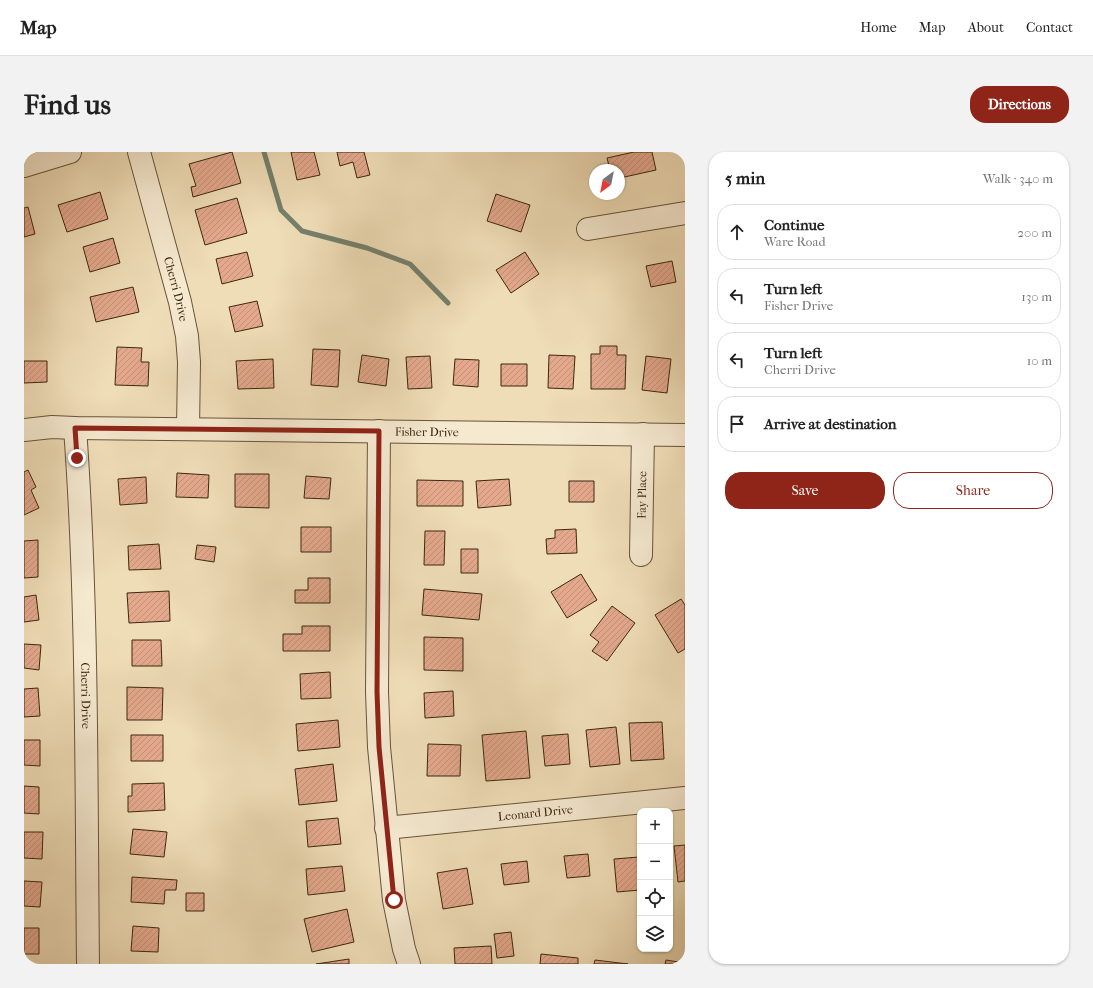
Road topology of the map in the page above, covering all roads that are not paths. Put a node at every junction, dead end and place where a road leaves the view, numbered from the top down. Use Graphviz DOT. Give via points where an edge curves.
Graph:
graph roads {
  1 [pos="139,152"];
  2 [pos="57,154"];
  3 [pos="24,166"];
  4 [pos="685,213"];
  5 [pos="588,229"];
  6 [pos="75,428"];
  7 [pos="188,429"];
  8 [pos="24,430"];
  9 [pos="379,431"];
  10 [pos="643,434"];
  11 [pos="685,435"];
  12 [pos="641,555"];
  13 [pos="685,798"];
  14 [pos="386,828"];
  15 [pos="88,964"];
  16 [pos="409,964"];
  1 -- 7 [label="street, Cherri Drive" via="187,336"];
  2 -- 3 [label="street"];
  4 -- 5 [label="street"];
  6 -- 7 [label="street, Fisher Drive"];
  6 -- 8 [label="street, Fisher Drive"];
  6 -- 15 [label="street, Cherri Drive" via="85,685"];
  7 -- 9 [label="street, Fisher Drive"];
  9 -- 10 [label="street, Fisher Drive"];
  9 -- 14 [label="street" via="377,692"];
  10 -- 11 [label="street, Fisher Drive"];
  10 -- 12 [label="street, Fay Place"];
  13 -- 14 [label="street, Leonard Drive"];
  14 -- 16 [label="street" via="394,900"];
}
